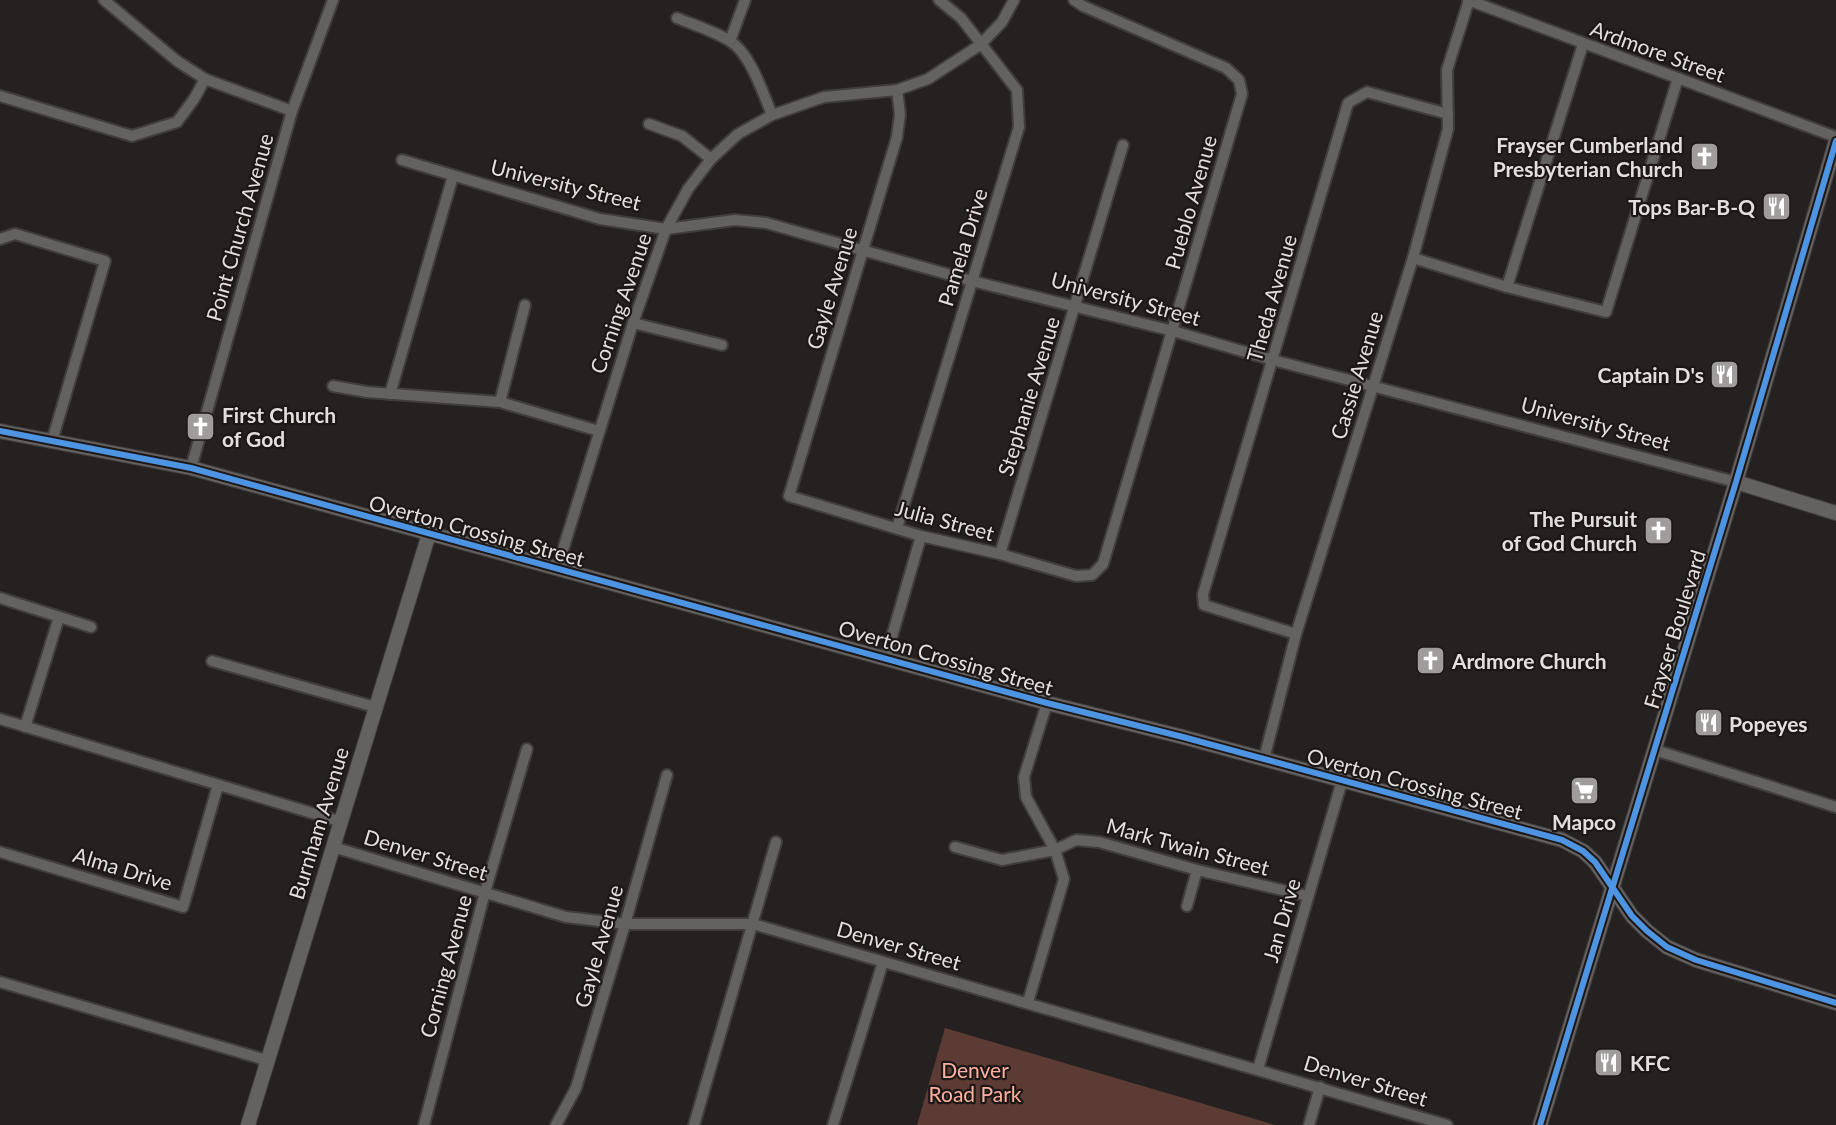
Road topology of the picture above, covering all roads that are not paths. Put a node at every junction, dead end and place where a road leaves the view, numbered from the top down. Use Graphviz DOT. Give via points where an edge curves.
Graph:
graph roads {
  1 [pos="333,0"];
  2 [pos="746,0"];
  3 [pos="939,0"];
  4 [pos="1014,0"];
  5 [pos="1074,0"];
  6 [pos="1468,0"];
  7 [pos="106,1"];
  8 [pos="677,18"];
  9 [pos="730,41"];
  10 [pos="1583,44"];
  11 [pos="980,45"];
  12 [pos="1678,78"];
  13 [pos="205,79"];
  14 [pos="897,90"];
  15 [pos="0,96"];
  16 [pos="292,111"];
  17 [pos="1448,114"];
  18 [pos="772,115"];
  19 [pos="650,124"];
  20 [pos="1836,139"];
  21 [pos="1123,144"];
  22 [pos="711,159"];
  23 [pos="402,160"];
  24 [pos="453,176"];
  25 [pos="666,229"];
  26 [pos="0,239"];
  27 [pos="863,250"];
  28 [pos="1413,258"];
  29 [pos="972,280"];
  30 [pos="1508,287"];
  31 [pos="525,305"];
  32 [pos="1075,306"];
  33 [pos="633,323"];
  34 [pos="1173,331"];
  35 [pos="722,345"];
  36 [pos="1273,360"];
  37 [pos="1374,385"];
  38 [pos="333,386"];
  39 [pos="390,394"];
  40 [pos="500,402"];
  41 [pos="0,431"];
  42 [pos="599,431"];
  43 [pos="52,441"];
  44 [pos="191,468"];
  45 [pos="1736,482"];
  46 [pos="789,496"];
  47 [pos="1836,513"];
  48 [pos="897,528"];
  49 [pos="429,534"];
  50 [pos="921,536"];
  51 [pos="1000,554"];
  52 [pos="556,569"];
  53 [pos="1092,575"];
  54 [pos="0,598"];
  55 [pos="58,618"];
  56 [pos="91,627"];
  57 [pos="1296,634"];
  58 [pos="886,657"];
  59 [pos="212,661"];
  60 [pos="1047,703"];
  61 [pos="375,707"];
  62 [pos="0,719"];
  63 [pos="25,727"];
  64 [pos="527,749"];
  65 [pos="1655,750"];
  66 [pos="1264,759"];
  67 [pos="667,775"];
  68 [pos="1342,781"];
  69 [pos="218,785"];
  70 [pos="1836,807"];
  71 [pos="342,822"];
  72 [pos="776,842"];
  73 [pos="333,847"];
  74 [pos="955,847"];
  75 [pos="1055,850"];
  76 [pos="0,852"];
  77 [pos="1197,870"];
  78 [pos="1613,890"];
  79 [pos="485,892"];
  80 [pos="1308,896"];
  81 [pos="1187,906"];
  82 [pos="626,924"];
  83 [pos="753,924"];
  84 [pos="883,962"];
  85 [pos="0,982"];
  86 [pos="1028,1002"];
  87 [pos="1836,1003"];
  88 [pos="266,1060"];
  89 [pos="1258,1069"];
  90 [pos="1320,1087"];
  91 [pos="424,1123"];
  92 [pos="248,1125"];
  93 [pos="437,1125"];
  94 [pos="556,1125"];
  95 [pos="694,1125"];
  96 [pos="833,1125"];
  97 [pos="1309,1125"];
  98 [pos="1447,1125"];
  99 [pos="1540,1125"];
  1 -- 16 [label="street, Point Church Avenue"];
  2 -- 9 [label="street"];
  3 -- 11 [label="street, Pamela Drive" via="961,18"];
  4 -- 11 [label="street, Corning Avenue" via="1002,22"];
  5 -- 34 [label="street, Pueblo Avenue" via="1226,68 1239,80 1242,94"];
  6 -- 10 [label="street, Ardmore Street"];
  6 -- 17 [label="street, Cassie Avenue" via="1447,70"];
  7 -- 13 [label="street" via="177,61"];
  8 -- 9 [label="street"];
  9 -- 18 [label="street" via="752,68"];
  10 -- 12 [label="street, Ardmore Street"];
  10 -- 30 [label="street"];
  11 -- 14 [label="street, Corning Avenue" via="928,79"];
  11 -- 29 [label="street, Pamela Drive" via="1017,90 1019,127"];
  12 -- 20 [label="street, Ardmore Street"];
  12 -- 30 [label="street" via="1606,312"];
  13 -- 15 [label="street" via="177,122 132,136"];
  13 -- 16 [label="street"];
  14 -- 18 [label="street, Corning Avenue" via="824,97"];
  14 -- 27 [label="street, Gayle Avenue" via="897,136"];
  16 -- 44 [label="street, Point Church Avenue"];
  17 -- 28 [label="street, Cassie Avenue" via="1448,129"];
  17 -- 36 [label="street, Theda Avenue" via="1367,92 1348,103"];
  18 -- 22 [label="street, Corning Avenue" via="738,134"];
  19 -- 22 [label="street" via="682,136"];
  20 -- 45 [label="street, Frayser Boulevard"];
  21 -- 32 [label="street, Stephanie Avenue"];
  22 -- 25 [label="street, Corning Avenue" via="688,189"];
  23 -- 24 [label="street, University Street"];
  24 -- 25 [label="street, University Street" via="600,219"];
  24 -- 39 [label="street"];
  25 -- 27 [label="street, University Street" via="745,221"];
  25 -- 33 [label="street, Corning Avenue"];
  26 -- 43 [label="street" via="15,234 105,261"];
  27 -- 29 [label="street, University Street"];
  27 -- 46 [label="street, Gayle Avenue"];
  28 -- 30 [label="street"];
  28 -- 37 [label="street, Cassie Avenue"];
  29 -- 32 [label="street, University Street"];
  29 -- 48 [label="street, Pamela Drive"];
  31 -- 40 [label="street"];
  32 -- 34 [label="street, University Street"];
  32 -- 51 [label="street, Stephanie Avenue"];
  33 -- 35 [label="street"];
  33 -- 42 [label="street, Corning Avenue"];
  34 -- 36 [label="street, University Street"];
  34 -- 53 [label="street, Pueblo Avenue" via="1103,564"];
  36 -- 37 [label="street, University Street"];
  36 -- 57 [label="street, Theda Avenue" via="1203,594 1203,605"];
  37 -- 45 [label="street, University Street"];
  37 -- 57 [label="street, Cassie Avenue"];
  38 -- 39 [label="street"];
  39 -- 40 [label="street"];
  40 -- 42 [label="street"];
  41 -- 43 [label="street, Overton Crossing Street"];
  42 -- 52 [label="street, Corning Avenue"];
  43 -- 44 [label="street, Overton Crossing Street"];
  44 -- 49 [label="street, Overton Crossing Street"];
  45 -- 47 [label="street, University Street"];
  45 -- 65 [label="street, Frayser Boulevard"];
  46 -- 48 [label="street, Julia Street"];
  48 -- 50 [label="street, Julia Street"];
  49 -- 52 [label="street, Overton Crossing Street"];
  49 -- 61 [label="street, Burnham Avenue"];
  50 -- 51 [label="street, Julia Street"];
  50 -- 58 [label="street"];
  51 -- 53 [label="street, Julia Street" via="1076,576"];
  52 -- 58 [label="street, Overton Crossing Street"];
  54 -- 55 [label="street"];
  55 -- 56 [label="street"];
  55 -- 63 [label="street"];
  57 -- 66 [label="street, Cassie Avenue"];
  58 -- 60 [label="street, Overton Crossing Street"];
  59 -- 61 [label="street"];
  60 -- 66 [label="street, Overton Crossing Street"];
  60 -- 75 [label="street" via="1024,777 1026,797"];
  61 -- 71 [label="street, Burnham Avenue"];
  62 -- 63 [label="street, Denver Street"];
  63 -- 69 [label="street, Denver Street"];
  64 -- 79 [label="street, Corning Avenue"];
  65 -- 70 [label="street"];
  65 -- 78 [label="street, Frayser Boulevard"];
  66 -- 68 [label="street, Overton Crossing Street"];
  67 -- 82 [label="street, Gayle Avenue"];
  68 -- 78 [label="street, Overton Crossing Street" via="1571,843 1594,862"];
  68 -- 80 [label="street, Jan Drive"];
  69 -- 71 [label="street, Denver Street"];
  69 -- 76 [label="street, Alma Drive" via="183,907"];
  71 -- 73 [label="street, Burnham Avenue"];
  72 -- 83 [label="street"];
  73 -- 79 [label="street, Denver Street"];
  73 -- 88 [label="street, Burnham Avenue"];
  74 -- 75 [label="street, Mark Twain Street" via="1002,860"];
  75 -- 77 [label="street, Mark Twain Street" via="1076,840 1099,842"];
  75 -- 86 [label="street" via="1064,879"];
  77 -- 80 [label="street, Mark Twain Street"];
  77 -- 81 [label="street"];
  78 -- 87 [label="street, Overton Crossing Street" via="1632,916 1667,947"];
  78 -- 99 [label="street, Frayser Boulevard"];
  79 -- 82 [label="street, Denver Street" via="566,917"];
  79 -- 91 [label="street, Corning Avenue"];
  80 -- 89 [label="street, Jan Drive"];
  82 -- 83 [label="street, Denver Street"];
  82 -- 94 [label="street, Gayle Avenue" via="576,1088"];
  83 -- 84 [label="street, Denver Street"];
  83 -- 95 [label="street"];
  84 -- 86 [label="street, Denver Street"];
  84 -- 96 [label="street"];
  85 -- 88 [label="street"];
  86 -- 89 [label="street, Denver Street"];
  88 -- 92 [label="street, Burnham Avenue"];
  89 -- 90 [label="street, Denver Street"];
  90 -- 97 [label="street"];
  90 -- 98 [label="street, Denver Street"];
  91 -- 93 [label="street"];
}
